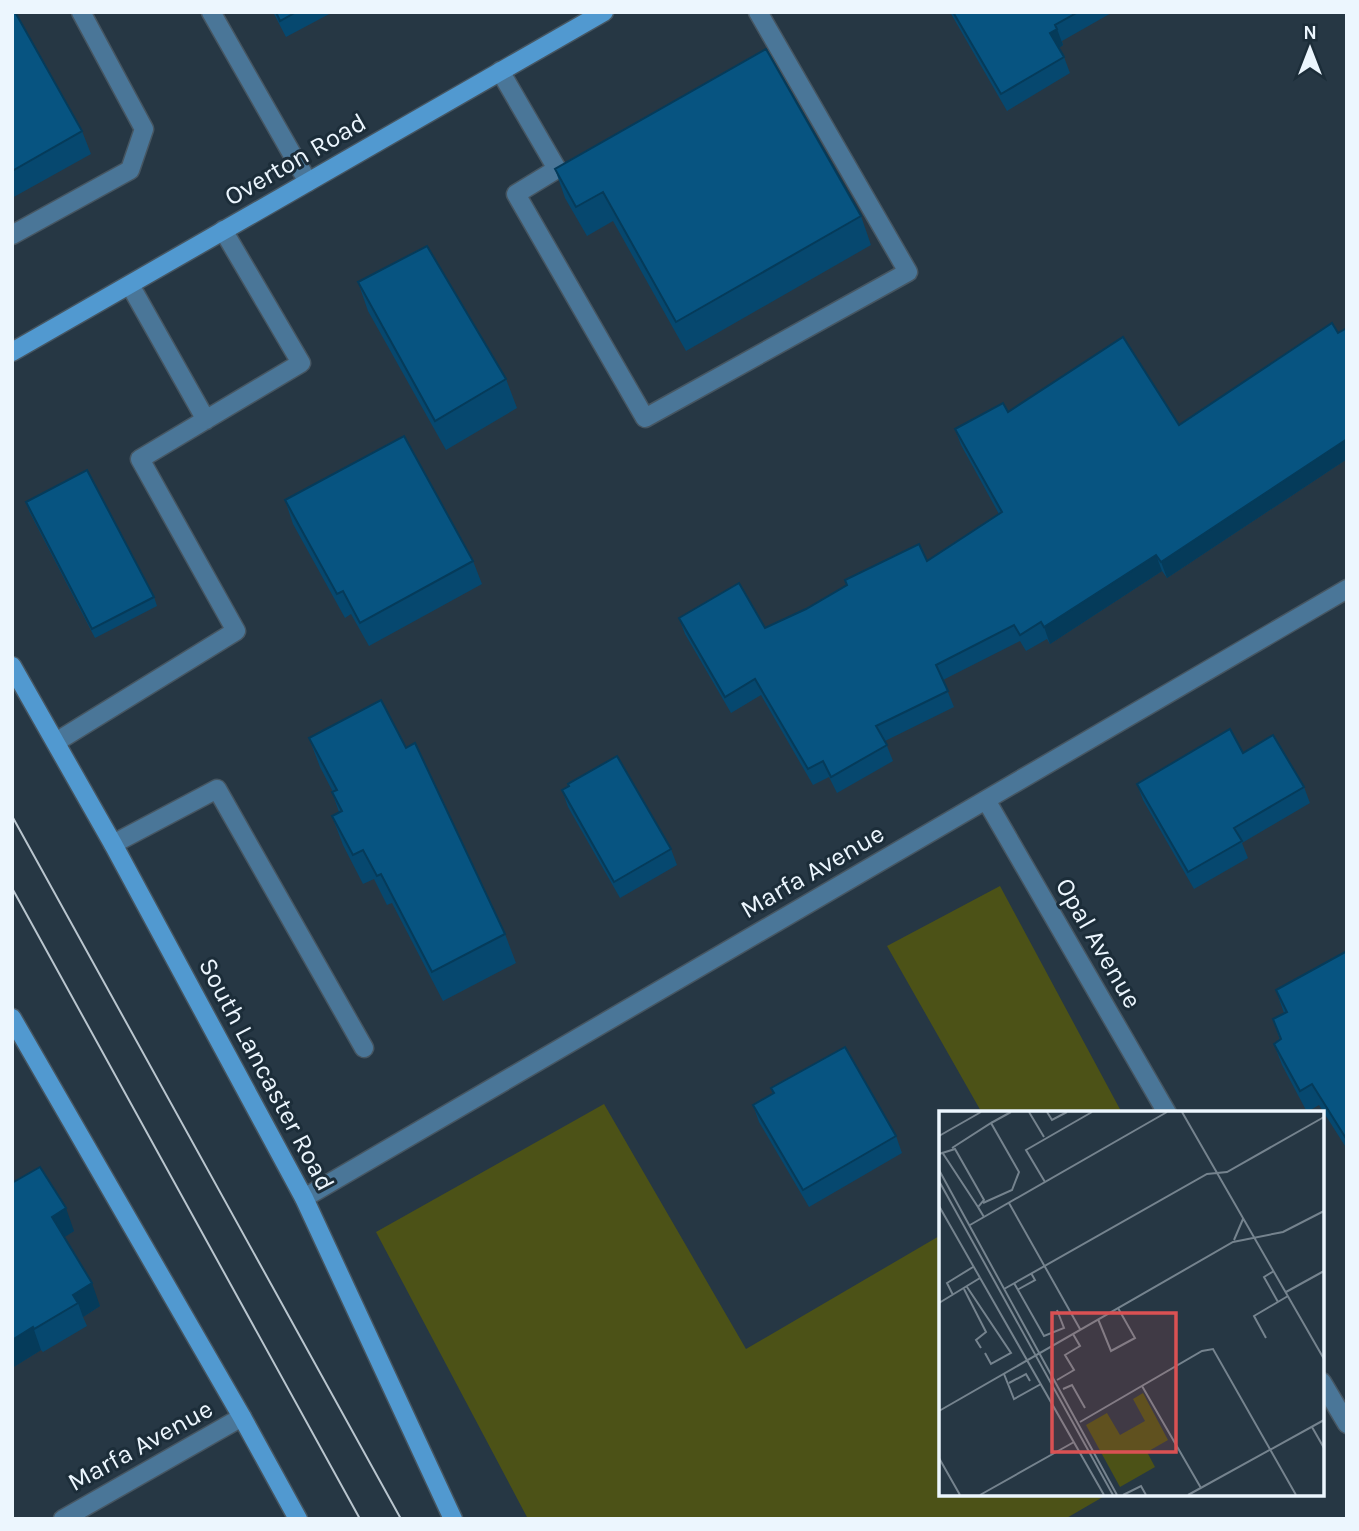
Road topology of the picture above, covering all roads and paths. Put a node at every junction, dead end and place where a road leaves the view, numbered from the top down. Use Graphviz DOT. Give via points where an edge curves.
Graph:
graph roads {
  1 [pos="80,12"];
  2 [pos="211,12"];
  3 [pos="604,12"];
  4 [pos="758,12"];
  5 [pos="500,71"];
  6 [pos="309,181"];
  7 [pos="223,230"];
  8 [pos="12,235"];
  9 [pos="130,285"];
  10 [pos="12,352"];
  11 [pos="206,420"];
  12 [pos="1347,589"];
  13 [pos="12,666"];
  14 [pos="56,742"];
  15 [pos="986,800"];
  16 [pos="113,844"];
  17 [pos="12,1018"];
  18 [pos="364,1048"];
  19 [pos="1166,1111"];
  20 [pos="304,1198"];
  21 [pos="1324,1385"];
  22 [pos="243,1417"];
  23 [pos="1347,1424"];
  24 [pos="62,1519"];
  25 [pos="298,1519"];
  26 [pos="453,1519"];
  1 -- 8 [label="street" via="144,129 130,170"];
  2 -- 6 [label="street"];
  3 -- 5 [label="main road, Overton Road"];
  4 -- 5 [label="street" via="908,272 645,418 516,194 556,169"];
  5 -- 6 [label="main road, Overton Road"];
  6 -- 7 [label="main road, Overton Road"];
  7 -- 9 [label="main road, Overton Road"];
  7 -- 11 [label="street" via="301,363"];
  9 -- 10 [label="main road, Overton Road"];
  9 -- 11 [label="street"];
  11 -- 14 [label="street" via="140,459 236,631"];
  12 -- 15 [label="street, Marfa Avenue"];
  13 -- 14 [label="main road, South Lancaster Road"];
  14 -- 16 [label="main road, South Lancaster Road"];
  15 -- 19 [label="street, Opal Avenue"];
  15 -- 20 [label="street, Marfa Avenue"];
  16 -- 18 [label="street" via="217,789"];
  16 -- 20 [label="main road, South Lancaster Road"];
  17 -- 22 [label="main road"];
  20 -- 26 [label="main road, South Lancaster Road"];
  21 -- 23 [label="street"];
  22 -- 24 [label="street, Marfa Avenue"];
  22 -- 25 [label="main road"];
}
